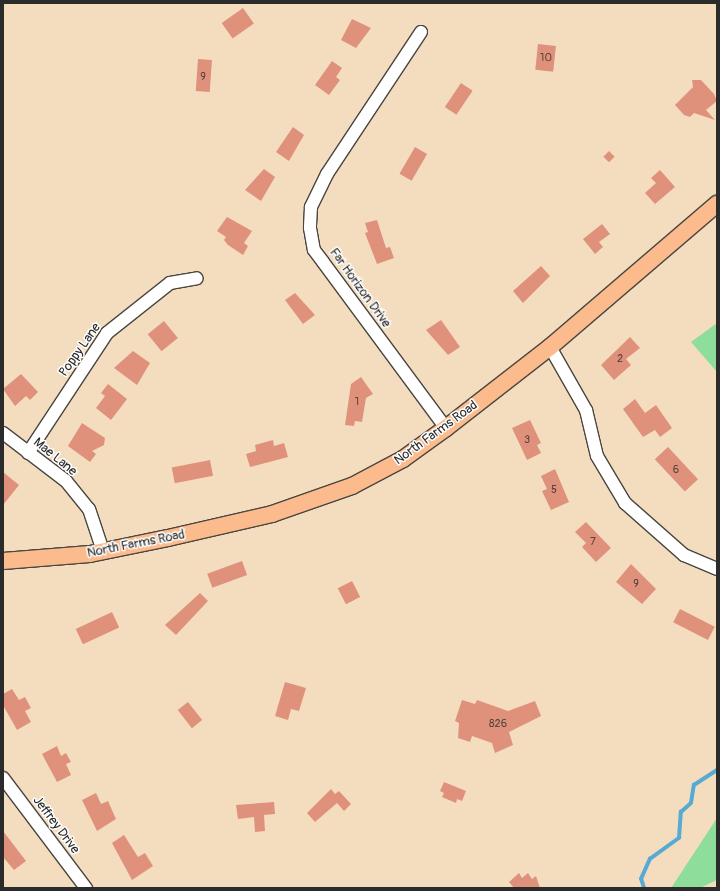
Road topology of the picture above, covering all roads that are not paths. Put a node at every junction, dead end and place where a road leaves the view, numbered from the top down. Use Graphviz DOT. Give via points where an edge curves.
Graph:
graph roads {
  1 [pos="421,32"];
  2 [pos="717,204"];
  3 [pos="197,278"];
  4 [pos="550,347"];
  5 [pos="446,428"];
  6 [pos="3,433"];
  7 [pos="28,452"];
  8 [pos="103,551"];
  9 [pos="3,561"];
  10 [pos="717,568"];
  11 [pos="3,778"];
  12 [pos="86,888"];
  1 -- 5 [label="street, Far Horizon Drive" via="327,174 312,207 310,228 314,250"];
  2 -- 4 [label="main road, North Farms Road"];
  3 -- 7 [label="street, Poppy Lane" via="170,283 107,333"];
  4 -- 5 [label="main road, North Farms Road"];
  4 -- 10 [label="street" via="586,410 597,456 625,503 684,555"];
  5 -- 8 [label="main road, North Farms Road" via="403,460 313,501 272,514"];
  6 -- 7 [label="street, Mae Lane"];
  7 -- 8 [label="street, Mae Lane" via="66,481 89,509"];
  8 -- 9 [label="main road, North Farms Road"];
  11 -- 12 [label="street, Jeffrey Drive"];
}
